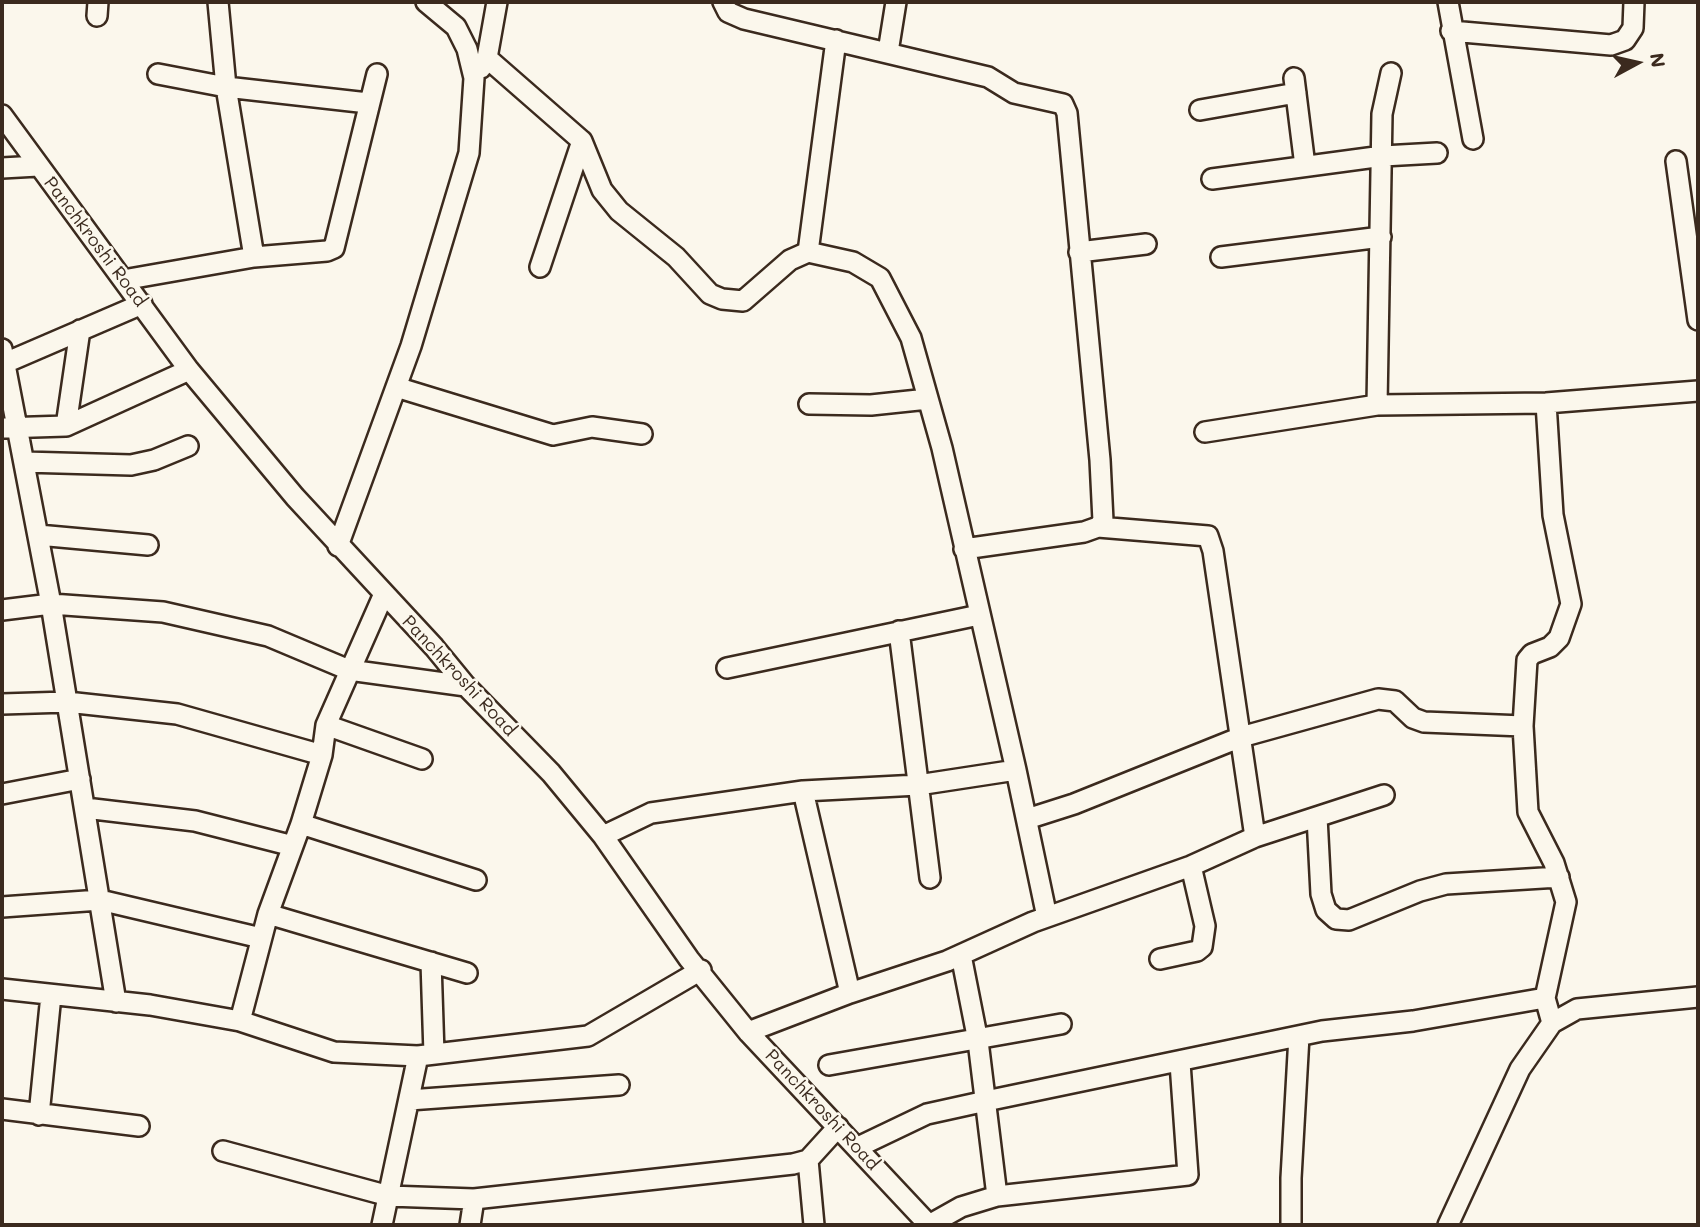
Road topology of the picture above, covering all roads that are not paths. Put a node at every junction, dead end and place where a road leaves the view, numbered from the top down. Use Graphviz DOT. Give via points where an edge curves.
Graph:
graph roads {
  1 [pos="218,2"];
  2 [pos="426,2"];
  3 [pos="497,2"];
  4 [pos="723,2"];
  5 [pos="895,2"];
  6 [pos="1448,2"];
  7 [pos="1634,2"];
  8 [pos="1451,31"];
  9 [pos="836,40"];
  10 [pos="888,52"];
  11 [pos="487,58"];
  12 [pos="1391,73"];
  13 [pos="158,74"];
  14 [pos="377,74"];
  15 [pos="474,78"];
  16 [pos="226,87"];
  17 [pos="368,103"];
  18 [pos="1200,110"];
  19 [pos="2,115"];
  20 [pos="1473,139"];
  21 [pos="582,141"];
  22 [pos="1437,153"];
  23 [pos="1383,156"];
  24 [pos="1676,161"];
  25 [pos="38,166"];
  26 [pos="1305,166"];
  27 [pos="2,168"];
  28 [pos="1212,179"];
  29 [pos="1381,237"];
  30 [pos="1146,244"];
  31 [pos="1079,252"];
  32 [pos="808,253"];
  33 [pos="254,257"];
  34 [pos="1221,257"];
  35 [pos="540,267"];
  36 [pos="123,280"];
  37 [pos="142,304"];
  38 [pos="1698,320"];
  39 [pos="80,330"];
  40 [pos="3,356"];
  41 [pos="189,370"];
  42 [pos="396,387"];
  43 [pos="1698,391"];
  44 [pos="928,399"];
  45 [pos="1546,403"];
  46 [pos="808,404"];
  47 [pos="1377,405"];
  48 [pos="66,426"];
  49 [pos="10,428"];
  50 [pos="1205,432"];
  51 [pos="642,434"];
  52 [pos="188,446"];
  53 [pos="24,462"];
  54 [pos="1098,527"];
  55 [pos="38,535"];
  56 [pos="148,545"];
  57 [pos="338,546"];
  58 [pos="964,549"];
  59 [pos="383,596"];
  60 [pos="51,604"];
  61 [pos="2,610"];
  62 [pos="979,615"];
  63 [pos="899,631"];
  64 [pos="727,668"];
  65 [pos="349,670"];
  66 [pos="466,686"];
  67 [pos="67,702"];
  68 [pos="2,704"];
  69 [pos="326,725"];
  70 [pos="1523,726"];
  71 [pos="1241,737"];
  72 [pos="321,755"];
  73 [pos="422,758"];
  74 [pos="1016,770"];
  75 [pos="80,779"];
  76 [pos="918,785"];
  77 [pos="803,791"];
  78 [pos="2,794"];
  79 [pos="1384,795"];
  80 [pos="85,808"];
  81 [pos="1317,817"];
  82 [pos="1027,819"];
  83 [pos="301,824"];
  84 [pos="603,836"];
  85 [pos="1255,837"];
  86 [pos="293,846"];
  87 [pos="1191,866"];
  88 [pos="1559,877"];
  89 [pos="930,878"];
  90 [pos="476,880"];
  91 [pos="100,900"];
  92 [pos="2,907"];
  93 [pos="268,914"];
  94 [pos="1047,917"];
  95 [pos="261,938"];
  96 [pos="961,955"];
  97 [pos="1160,959"];
  98 [pos="430,962"];
  99 [pos="701,970"];
  100 [pos="467,973"];
  101 [pos="2,989"];
  102 [pos="850,993"];
  103 [pos="51,995"];
  104 [pos="1698,997"];
  105 [pos="1545,998"];
  106 [pos="116,1002"];
  107 [pos="240,1021"];
  108 [pos="1552,1023"];
  109 [pos="1060,1024"];
  110 [pos="748,1032"];
  111 [pos="1299,1037"];
  112 [pos="978,1041"];
  113 [pos="426,1055"];
  114 [pos="1180,1063"];
  115 [pos="829,1065"];
  116 [pos="619,1085"];
  117 [pos="409,1100"];
  118 [pos="986,1101"];
  119 [pos="2,1109"];
  120 [pos="39,1115"];
  121 [pos="139,1126"];
  122 [pos="838,1127"];
  123 [pos="858,1147"];
  124 [pos="223,1151"];
  125 [pos="808,1160"];
  126 [pos="389,1196"];
  127 [pos="998,1196"];
  128 [pos="474,1199"];
  129 [pos="1294,1224"];
  130 [pos="382,1225"];
  131 [pos="470,1225"];
  132 [pos="814,1225"];
  133 [pos="929,1225"];
  134 [pos="1448,1225"];
  1 -- 16 [label="street"];
  2 -- 15 [label="street" via="456,27"];
  3 -- 11 [label="street"];
  4 -- 9 [label="street" via="728,12 744,19"];
  5 -- 10 [label="street"];
  6 -- 8 [label="street"];
  7 -- 8 [label="street" via="1633,28 1625,40 1611,45"];
  8 -- 20 [label="street"];
  9 -- 10 [label="street"];
  9 -- 32 [label="street"];
  10 -- 31 [label="street" via="988,77 1014,93 1063,104"];
  11 -- 15 [label="street"];
  11 -- 21 [label="street"];
  12 -- 23 [label="street" via="1382,114"];
  13 -- 16 [label="street"];
  14 -- 17 [label="street"];
  15 -- 42 [label="street" via="469,153"];
  16 -- 17 [label="street"];
  16 -- 33 [label="street"];
  17 -- 33 [label="street" via="334,248"];
  18 -- 26 [label="street" via="1295,86"];
  19 -- 25 [label="street, Panchkroshi Road"];
  21 -- 32 [label="street" via="602,190 619,211 676,257 710,294 743,301 790,260"];
  21 -- 35 [label="street"];
  22 -- 23 [label="street"];
  23 -- 26 [label="street"];
  23 -- 29 [label="street"];
  24 -- 38 [label="street"];
  25 -- 27 [label="street"];
  25 -- 36 [label="street, Panchkroshi Road"];
  26 -- 28 [label="street"];
  29 -- 34 [label="street"];
  29 -- 47 [label="street"];
  30 -- 31 [label="street"];
  31 -- 54 [label="street" via="1104,513"];
  32 -- 44 [label="street" via="853,262 880,278 911,338"];
  33 -- 36 [label="street"];
  36 -- 37 [label="street, Panchkroshi Road"];
  37 -- 39 [label="street"];
  37 -- 41 [label="street, Panchkroshi Road"];
  39 -- 40 [label="street"];
  39 -- 48 [label="street"];
  40 -- 49 [label="street"];
  41 -- 48 [label="street"];
  41 -- 57 [label="street, Panchkroshi Road"];
  42 -- 51 [label="street" via="553,435 592,427"];
  42 -- 57 [label="street"];
  43 -- 45 [label="street"];
  44 -- 46 [label="street" via="871,405"];
  44 -- 58 [label="street"];
  45 -- 47 [label="street"];
  45 -- 70 [label="street" via="1553,515 1571,604 1559,638 1527,660"];
  47 -- 50 [label="street"];
  48 -- 49 [label="street"];
  49 -- 53 [label="street"];
  52 -- 53 [label="street" via="131,466"];
  53 -- 55 [label="street"];
  54 -- 58 [label="street"];
  54 -- 71 [label="street" via="1208,536"];
  55 -- 56 [label="street"];
  55 -- 60 [label="street"];
  57 -- 59 [label="street, Panchkroshi Road"];
  58 -- 62 [label="street"];
  59 -- 65 [label="street"];
  59 -- 66 [label="street, Panchkroshi Road"];
  60 -- 61 [label="street"];
  60 -- 65 [label="street" via="163,612 268,636"];
  60 -- 67 [label="street"];
  62 -- 63 [label="street"];
  62 -- 74 [label="street"];
  63 -- 64 [label="street"];
  63 -- 76 [label="street"];
  65 -- 66 [label="street"];
  65 -- 69 [label="street"];
  66 -- 84 [label="street, Panchkroshi Road" via="551,773"];
  67 -- 68 [label="street"];
  67 -- 72 [label="street" via="177,714"];
  67 -- 75 [label="street"];
  69 -- 72 [label="street"];
  69 -- 73 [label="street"];
  70 -- 71 [label="street" via="1424,722 1387,698"];
  70 -- 88 [label="street" via="1528,812"];
  71 -- 82 [label="street"];
  71 -- 85 [label="street"];
  72 -- 83 [label="street"];
  74 -- 76 [label="street"];
  74 -- 82 [label="street"];
  75 -- 78 [label="street"];
  75 -- 80 [label="street"];
  76 -- 77 [label="street"];
  76 -- 89 [label="street"];
  77 -- 84 [label="street" via="651,813"];
  77 -- 102 [label="street"];
  79 -- 81 [label="street"];
  80 -- 86 [label="street" via="195,821"];
  80 -- 91 [label="street"];
  81 -- 85 [label="street"];
  81 -- 88 [label="street" via="1321,894 1326,910 1336,919 1349,920 1446,884"];
  82 -- 94 [label="street"];
  83 -- 86 [label="street"];
  83 -- 90 [label="street"];
  84 -- 99 [label="street, Panchkroshi Road"];
  85 -- 87 [label="street"];
  86 -- 93 [label="street"];
  87 -- 94 [label="street"];
  87 -- 97 [label="street" via="1205,926 1202,947"];
  88 -- 105 [label="street" via="1565,916"];
  91 -- 92 [label="street"];
  91 -- 95 [label="street"];
  91 -- 106 [label="street"];
  93 -- 95 [label="street"];
  93 -- 98 [label="street"];
  94 -- 96 [label="street"];
  95 -- 107 [label="street"];
  96 -- 102 [label="street"];
  96 -- 112 [label="street"];
  98 -- 100 [label="street"];
  98 -- 113 [label="street"];
  99 -- 110 [label="street, Panchkroshi Road"];
  99 -- 113 [label="street" via="588,1036"];
  101 -- 103 [label="street"];
  102 -- 110 [label="street"];
  103 -- 106 [label="street"];
  103 -- 120 [label="street"];
  104 -- 108 [label="street" via="1577,1009"];
  105 -- 108 [label="street"];
  105 -- 111 [label="street"];
  106 -- 107 [label="street"];
  107 -- 113 [label="street" via="334,1052"];
  108 -- 134 [label="street" via="1520,1069"];
  109 -- 112 [label="street"];
  110 -- 122 [label="street, Panchkroshi Road"];
  111 -- 114 [label="street"];
  111 -- 129 [label="street"];
  112 -- 115 [label="street"];
  112 -- 118 [label="street"];
  113 -- 117 [label="street"];
  114 -- 118 [label="street"];
  114 -- 127 [label="street" via="1188,1175"];
  116 -- 117 [label="street"];
  117 -- 126 [label="street"];
  118 -- 123 [label="street" via="927,1114"];
  118 -- 127 [label="street"];
  119 -- 120 [label="street"];
  120 -- 121 [label="street"];
  122 -- 123 [label="street, Panchkroshi Road"];
  122 -- 125 [label="street"];
  123 -- 133 [label="street, Panchkroshi Road"];
  124 -- 126 [label="street"];
  125 -- 128 [label="street"];
  125 -- 132 [label="street"];
  126 -- 128 [label="street"];
  126 -- 130 [label="street"];
  127 -- 133 [label="street" via="961,1207"];
  128 -- 131 [label="street"];
}
